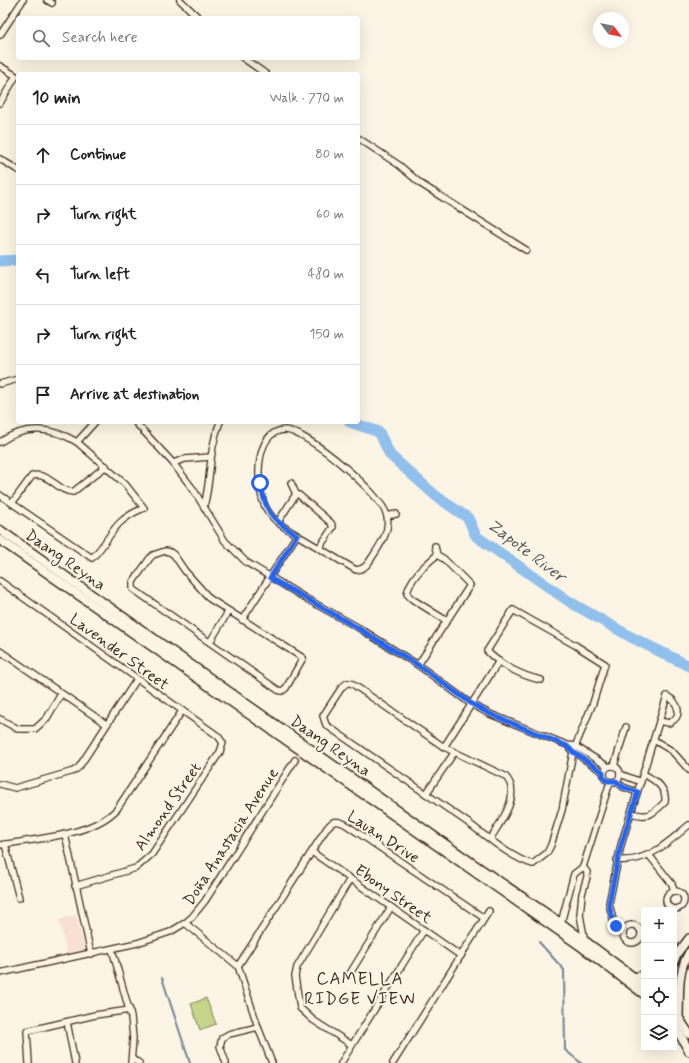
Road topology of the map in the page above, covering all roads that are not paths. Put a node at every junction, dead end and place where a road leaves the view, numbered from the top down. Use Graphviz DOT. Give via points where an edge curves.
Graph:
graph roads {
  1 [pos="23,0"];
  2 [pos="180,0"];
  3 [pos="197,16"];
  4 [pos="0,35"];
  5 [pos="246,60"];
  6 [pos="0,66"];
  7 [pos="263,72"];
  8 [pos="0,103"];
  9 [pos="360,139"];
  10 [pos="0,159"];
  11 [pos="16,169"];
  12 [pos="526,250"];
  13 [pos="16,380"];
  14 [pos="0,384"];
  15 [pos="93,424"];
  16 [pos="137,424"];
  17 [pos="219,424"];
  18 [pos="0,442"];
  19 [pos="77,442"];
  20 [pos="210,457"];
  21 [pos="173,463"];
  22 [pos="106,466"];
  23 [pos="291,484"];
  24 [pos="296,494"];
  25 [pos="0,495"];
  26 [pos="12,503"];
  27 [pos="204,506"];
  28 [pos="396,514"];
  29 [pos="387,516"];
  30 [pos="278,522"];
  31 [pos="0,530"];
  32 [pos="297,535"];
  33 [pos="0,540"];
  34 [pos="435,546"];
  35 [pos="319,548"];
  36 [pos="437,555"];
  37 [pos="270,578"];
  38 [pos="0,581"];
  39 [pos="228,612"];
  40 [pos="242,620"];
  41 [pos="447,621"];
  42 [pos="210,642"];
  43 [pos="0,651"];
  44 [pos="500,662"];
  45 [pos="418,665"];
  46 [pos="137,679"];
  47 [pos="541,680"];
  48 [pos="61,694"];
  49 [pos="472,704"];
  50 [pos="182,710"];
  51 [pos="0,719"];
  52 [pos="659,721"];
  53 [pos="106,724"];
  54 [pos="626,727"];
  55 [pos="654,740"];
  56 [pos="223,743"];
  57 [pos="300,746"];
  58 [pos="444,747"];
  59 [pos="574,749"];
  60 [pos="454,753"];
  61 [pos="295,760"];
  62 [pos="607,766"];
  63 [pos="614,766"];
  64 [pos="688,766"];
  65 [pos="603,772"];
  66 [pos="620,774"];
  67 [pos="643,774"];
  68 [pos="613,782"];
  69 [pos="641,782"];
  70 [pos="0,784"];
  71 [pos="638,792"];
  72 [pos="426,794"];
  73 [pos="631,814"];
  74 [pos="689,825"];
  75 [pos="65,834"];
  76 [pos="490,839"];
  77 [pos="3,844"];
  78 [pos="312,852"];
  79 [pos="649,856"];
  80 [pos="617,860"];
  81 [pos="583,867"];
  82 [pos="350,878"];
  83 [pos="75,886"];
  84 [pos="674,891"];
  85 [pos="19,898"];
  86 [pos="390,906"];
  87 [pos="488,911"];
  88 [pos="484,918"];
  89 [pos="185,923"];
  90 [pos="560,928"];
  91 [pos="424,930"];
  92 [pos="624,932"];
  93 [pos="689,938"];
  94 [pos="584,944"];
  95 [pos="112,950"];
  96 [pos="689,952"];
  97 [pos="91,954"];
  98 [pos="677,954"];
  99 [pos="461,956"];
  100 [pos="238,966"];
  101 [pos="0,973"];
  102 [pos="349,975"];
  103 [pos="641,976"];
  104 [pos="633,977"];
  105 [pos="641,982"];
  106 [pos="641,992"];
  107 [pos="130,1010"];
  108 [pos="675,1015"];
  109 [pos="677,1020"];
  110 [pos="67,1022"];
  111 [pos="677,1023"];
  112 [pos="258,1027"];
  113 [pos="689,1034"];
  114 [pos="352,1045"];
  115 [pos="689,1051"];
  116 [pos="132,1061"];
  117 [pos="29,1063"];
  118 [pos="75,1063"];
  119 [pos="139,1063"];
  120 [pos="226,1063"];
  121 [pos="272,1063"];
  122 [pos="341,1063"];
  123 [pos="393,1063"];
  1 -- 4 [label="street"];
  2 -- 3 [label="street"];
  5 -- 7 [label="street"];
  6 -- 8 [label="street" via="16,76"];
  9 -- 12 [label="street" via="399,165 421,184"];
  10 -- 11 [label="street"];
  13 -- 14 [label="street"];
  15 -- 19 [label="street"];
  16 -- 21 [label="street"];
  17 -- 20 [label="street"];
  18 -- 19 [label="street" via="19,431 32,430 58,432"];
  19 -- 22 [label="street"];
  20 -- 21 [label="street" via="185,459"];
  20 -- 27 [label="street" via="210,481"];
  21 -- 27 [label="street"];
  22 -- 26 [label="street" via="73,492 68,492 42,476 32,476"];
  22 -- 26 [label="street" via="144,508 116,525 92,558"];
  23 -- 24 [label="street"];
  24 -- 30 [label="street"];
  24 -- 35 [label="street" via="331,522 333,527"];
  25 -- 26 [label="street"];
  27 -- 37 [label="street" via="236,554"];
  28 -- 29 [label="street"];
  29 -- 30 [label="street" via="378,498 344,466 310,440 293,431 279,430 265,442 259,469 267,510"];
  29 -- 35 [label="street" via="388,526 383,542 361,570 356,570"];
  30 -- 32 [label="street"];
  31 -- 57 [label="main road, Daang Reyna"];
  32 -- 35 [label="street"];
  32 -- 37 [label="street"];
  33 -- 57 [label="main road, Daang Reyna"];
  34 -- 36 [label="street"];
  36 -- 41 [label="street" via="470,585"];
  36 -- 41 [label="street" via="418,572 408,589 408,594"];
  37 -- 40 [label="street"];
  37 -- 45 [label="street"];
  38 -- 46 [label="street, Lavender Street"];
  39 -- 40 [label="street"];
  39 -- 42 [label="street"];
  39 -- 42 [label="street" via="202,592 170,552 153,555 133,582 133,589"];
  40 -- 42 [label="street" via="303,658 282,691"];
  41 -- 45 [label="street"];
  43 -- 48 [label="street"];
  44 -- 47 [label="street" via="524,675"];
  44 -- 49 [label="street"];
  44 -- 59 [label="street" via="486,651 513,610 602,661 604,671"];
  45 -- 49 [label="street"];
  46 -- 50 [label="street, Lavender Street"];
  46 -- 53 [label="street"];
  48 -- 51 [label="street" via="47,718 35,729 18,729"];
  48 -- 53 [label="street"];
  49 -- 58 [label="street"];
  49 -- 59 [label="street"];
  50 -- 56 [label="street, Lavender Street" via="218,736"];
  50 -- 75 [label="street" via="109,818"];
  52 -- 52 [label="street" via="665,702 667,696 677,703 679,710 669,722"];
  52 -- 55 [label="street"];
  53 -- 70 [label="street" via="74,771 15,788"];
  54 -- 63 [label="street"];
  55 -- 64 [label="street" via="672,751"];
  55 -- 67 [label="street"];
  56 -- 83 [label="street, Almond Street" via="216,758 152,854 144,862 136,868"];
  57 -- 90 [label="main road, Daang Reyna"];
  58 -- 60 [label="street"];
  58 -- 72 [label="street" via="351,683 342,686 323,716 326,725"];
  59 -- 62 [label="street"];
  59 -- 65 [label="street"];
  59 -- 76 [label="street" via="562,810 547,853 533,864 527,863"];
  60 -- 72 [label="street"];
  60 -- 76 [label="street" via="509,779 508,810"];
  61 -- 89 [label="street, Doña Anastacia Avenue" via="205,901"];
  62 -- 63 [label="street"];
  62 -- 65 [label="street"];
  63 -- 66 [label="street"];
  65 -- 68 [label="street" via="605,779"];
  66 -- 68 [label="street"];
  66 -- 69 [label="street"];
  67 -- 69 [label="street"];
  67 -- 73 [label="street" via="656,782 665,793 665,802 644,817"];
  68 -- 71 [label="street"];
  68 -- 81 [label="street"];
  69 -- 71 [label="street"];
  71 -- 73 [label="street"];
  72 -- 76 [label="street"];
  73 -- 80 [label="street"];
  74 -- 79 [label="street"];
  75 -- 77 [label="street"];
  75 -- 83 [label="street"];
  77 -- 85 [label="street"];
  78 -- 82 [label="street, Ebony Street"];
  78 -- 88 [label="street, Lauan Drive" via="330,824 340,821"];
  78 -- 100 [label="street, Lauan Drive"];
  79 -- 80 [label="street" via="630,861"];
  79 -- 84 [label="street" via="672,884"];
  80 -- 92 [label="street" via="609,903 616,926"];
  81 -- 90 [label="street" via="574,874"];
  81 -- 94 [label="street" via="587,872 580,915"];
  82 -- 86 [label="street, Ebony Street"];
  82 -- 114 [label="street" via="297,967 295,976 298,1004 304,1013"];
  83 -- 97 [label="street"];
  86 -- 91 [label="street, Ebony Street"];
  86 -- 102 [label="street"];
  87 -- 88 [label="street"];
  88 -- 99 [label="street"];
  89 -- 95 [label="street, Doña Anastacia Avenue" via="158,936"];
  89 -- 100 [label="street"];
  90 -- 94 [label="main road, Daang Reyna"];
  91 -- 99 [label="street, Ebony Street"];
  91 -- 114 [label="street"];
  93 -- 98 [label="street"];
  94 -- 104 [label="main road, Daang Reyna"];
  94 -- 106 [label="main road, Daang Reyna"];
  95 -- 97 [label="street, Doña Anastacia Avenue"];
  95 -- 107 [label="street"];
  96 -- 108 [label="street" via="682,968"];
  97 -- 101 [label="street, Doña Anastacia Avenue"];
  99 -- 123 [label="street"];
  100 -- 112 [label="street"];
  103 -- 104 [label="street"];
  104 -- 105 [label="main road, Daang Reyna"];
  107 -- 110 [label="street"];
  107 -- 116 [label="street" via="133,1035"];
  109 -- 113 [label="main road"];
  110 -- 117 [label="street" via="27,1031"];
  110 -- 118 [label="street"];
  111 -- 115 [label="main road"];
  112 -- 120 [label="street" via="222,1038 220,1046"];
  112 -- 121 [label="street"];
  114 -- 122 [label="street"];
  116 -- 119 [label="street"];
}
